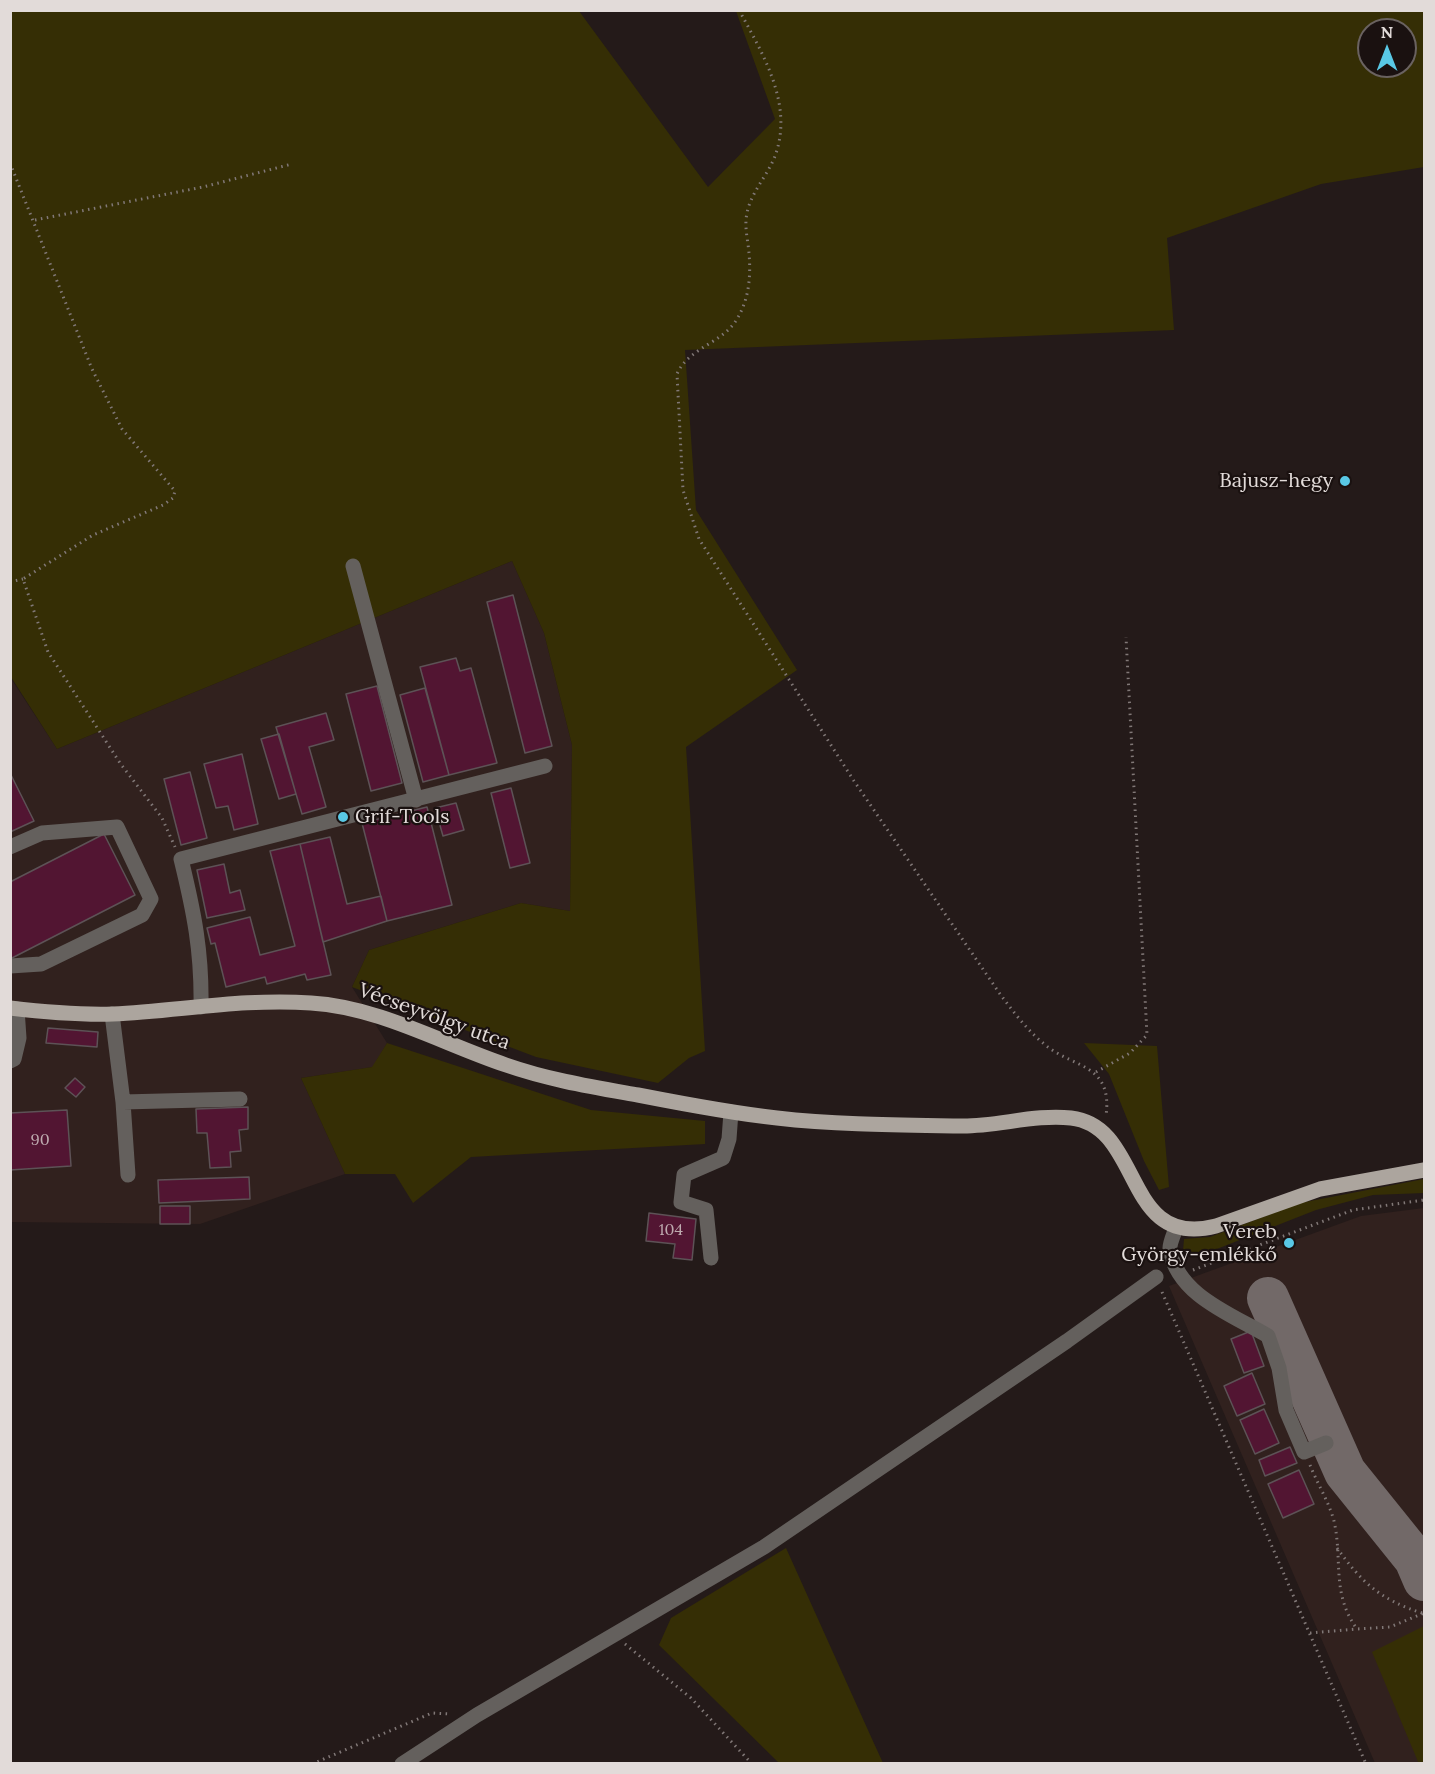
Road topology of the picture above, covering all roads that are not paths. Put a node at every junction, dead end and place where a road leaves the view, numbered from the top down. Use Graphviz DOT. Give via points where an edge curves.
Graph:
graph roads {
  1 [pos="353,566"];
  2 [pos="545,766"];
  3 [pos="416,800"];
  4 [pos="10,848"];
  5 [pos="10,966"];
  6 [pos="201,1007"];
  7 [pos="14,1008"];
  8 [pos="112,1014"];
  9 [pos="10,1062"];
  10 [pos="240,1099"];
  11 [pos="123,1102"];
  12 [pos="731,1112"];
  13 [pos="1425,1170"];
  14 [pos="128,1175"];
  15 [pos="1176,1228"];
  16 [pos="711,1258"];
  17 [pos="1156,1277"];
  18 [pos="1326,1443"];
  19 [pos="402,1764"];
  1 -- 3 [label="street"];
  2 -- 3 [label="street"];
  3 -- 6 [label="street" via="181,859 198,926"];
  4 -- 5 [label="street" via="42,833 117,826 151,898 142,915 52,959"];
  6 -- 8 [label="main road, Vécseyvölgy utca"];
  6 -- 12 [label="main road, Vécseyvölgy utca" via="268,1002 347,1007 543,1077"];
  7 -- 8 [label="main road, Vécseyvölgy utca"];
  7 -- 9 [label="street" via="19,1038 15,1059"];
  8 -- 11 [label="street"];
  10 -- 11 [label="street"];
  11 -- 14 [label="street"];
  12 -- 15 [label="main road, Vécseyvölgy utca" via="780,1119 957,1126 1084,1120 1104,1134 1155,1215"];
  12 -- 16 [label="street" via="723,1158 684,1175 681,1202 706,1210"];
  13 -- 15 [label="main road" via="1320,1189 1201,1230"];
  15 -- 18 [label="street" via="1169,1248 1197,1296 1268,1336 1280,1368 1286,1410 1304,1452"];
  17 -- 19 [label="street" via="764,1547 477,1715"];
}
